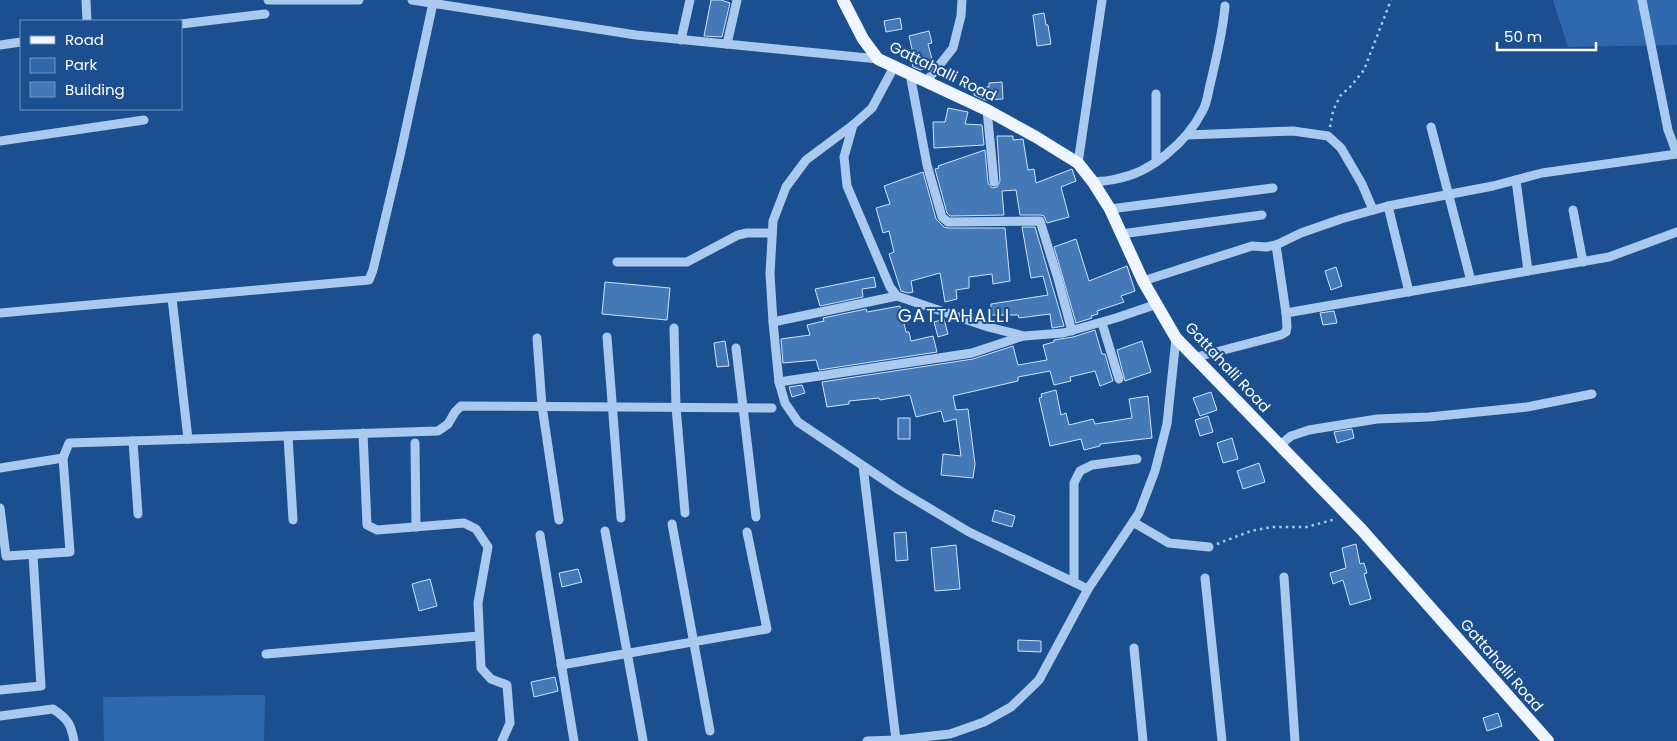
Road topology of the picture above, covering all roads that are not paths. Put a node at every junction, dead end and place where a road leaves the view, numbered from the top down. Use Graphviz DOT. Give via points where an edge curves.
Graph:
graph roads {
  1 [pos="86,0"];
  2 [pos="268,0"];
  3 [pos="359,0"];
  4 [pos="412,0"];
  5 [pos="690,0"];
  6 [pos="736,0"];
  7 [pos="962,0"];
  8 [pos="1102,0"];
  9 [pos="1642,0"];
  10 [pos="844,1"];
  11 [pos="433,3"];
  12 [pos="1225,6"];
  13 [pos="265,14"];
  14 [pos="87,20"];
  15 [pos="182,24"];
  16 [pos="681,40"];
  17 [pos="20,42"];
  18 [pos="0,44"];
  19 [pos="728,44"];
  20 [pos="878,60"];
  21 [pos="894,67"];
  22 [pos="910,74"];
  23 [pos="926,82"];
  24 [pos="1156,94"];
  25 [pos="987,110"];
  26 [pos="144,120"];
  27 [pos="853,125"];
  28 [pos="1431,126"];
  29 [pos="1187,135"];
  30 [pos="0,141"];
  31 [pos="1677,154"];
  32 [pos="1156,162"];
  33 [pos="1078,164"];
  34 [pos="1516,180"];
  35 [pos="994,182"];
  36 [pos="1093,182"];
  37 [pos="1273,188"];
  38 [pos="1449,194"];
  39 [pos="1388,206"];
  40 [pos="1110,209"];
  41 [pos="1373,210"];
  42 [pos="1573,210"];
  43 [pos="1262,215"];
  44 [pos="1677,232"];
  45 [pos="772,233"];
  46 [pos="1121,234"];
  47 [pos="1276,245"];
  48 [pos="617,262"];
  49 [pos="1583,262"];
  50 [pos="1528,271"];
  51 [pos="1143,281"];
  52 [pos="1471,281"];
  53 [pos="1409,292"];
  54 [pos="896,296"];
  55 [pos="172,298"];
  56 [pos="1157,304"];
  57 [pos="0,313"];
  58 [pos="1286,313"];
  59 [pos="773,322"];
  60 [pos="1102,323"];
  61 [pos="674,328"];
  62 [pos="1072,331"];
  63 [pos="1024,336"];
  64 [pos="607,337"];
  65 [pos="537,338"];
  66 [pos="1176,338"];
  67 [pos="736,348"];
  68 [pos="1193,358"];
  69 [pos="1119,379"];
  70 [pos="778,382"];
  71 [pos="1592,394"];
  72 [pos="542,406"];
  73 [pos="612,406"];
  74 [pos="676,407"];
  75 [pos="744,408"];
  76 [pos="772,408"];
  77 [pos="363,433"];
  78 [pos="288,436"];
  79 [pos="188,439"];
  80 [pos="133,441"];
  81 [pos="415,443"];
  82 [pos="1280,446"];
  83 [pos="63,458"];
  84 [pos="1137,459"];
  85 [pos="863,466"];
  86 [pos="0,468"];
  87 [pos="0,508"];
  88 [pos="685,512"];
  89 [pos="138,514"];
  90 [pos="756,517"];
  91 [pos="621,518"];
  92 [pos="293,520"];
  93 [pos="559,520"];
  94 [pos="1133,522"];
  95 [pos="672,524"];
  96 [pos="416,527"];
  97 [pos="605,531"];
  98 [pos="747,532"];
  99 [pos="540,535"];
  100 [pos="1209,547"];
  101 [pos="33,555"];
  102 [pos="1284,577"];
  103 [pos="1206,578"];
  104 [pos="1074,582"];
  105 [pos="1088,589"];
  106 [pos="479,636"];
  107 [pos="694,642"];
  108 [pos="1134,648"];
  109 [pos="628,653"];
  110 [pos="266,654"];
  111 [pos="561,665"];
  112 [pos="0,690"];
  113 [pos="0,716"];
  114 [pos="710,731"];
  115 [pos="643,740"];
  116 [pos="896,740"];
  117 [pos="74,741"];
  118 [pos="502,741"];
  119 [pos="574,741"];
  120 [pos="867,741"];
  121 [pos="1143,741"];
  122 [pos="1222,741"];
  123 [pos="1295,741"];
  124 [pos="1548,741"];
  1 -- 14 [label="street"];
  2 -- 3 [label="street"];
  4 -- 11 [label="street"];
  5 -- 16 [label="street"];
  6 -- 19 [label="street"];
  7 -- 23 [label="street" via="953,48"];
  8 -- 33 [label="street"];
  9 -- 31 [label="street" via="1668,130"];
  10 -- 20 [label="main road, Gattahalli Road" via="863,39"];
  11 -- 16 [label="street"];
  11 -- 55 [label="street" via="370,280"];
  12 -- 29 [label="street" via="1204,110"];
  13 -- 15 [label="street"];
  16 -- 19 [label="street"];
  17 -- 18 [label="street"];
  19 -- 20 [label="street"];
  20 -- 21 [label="main road, Gattahalli Road"];
  21 -- 22 [label="main road, Gattahalli Road"];
  21 -- 27 [label="street" via="872,108"];
  22 -- 23 [label="main road, Gattahalli Road"];
  22 -- 62 [label="street" via="927,165 942,217 948,222 1040,221"];
  23 -- 25 [label="main road, Gattahalli Road"];
  24 -- 32 [label="street"];
  25 -- 33 [label="main road, Gattahalli Road"];
  25 -- 35 [label="street"];
  26 -- 30 [label="street"];
  27 -- 45 [label="street" via="806,160 786,187 773,221"];
  27 -- 54 [label="street" via="844,157 847,186"];
  28 -- 38 [label="street"];
  29 -- 32 [label="street"];
  29 -- 41 [label="street" via="1293,131 1328,136 1341,148"];
  31 -- 34 [label="street"];
  32 -- 36 [label="street" via="1118,179"];
  33 -- 36 [label="main road, Gattahalli Road"];
  34 -- 38 [label="street"];
  34 -- 50 [label="street"];
  36 -- 40 [label="main road, Gattahalli Road"];
  37 -- 40 [label="street"];
  38 -- 39 [label="street"];
  38 -- 52 [label="street"];
  39 -- 41 [label="street"];
  39 -- 53 [label="street"];
  40 -- 46 [label="main road, Gattahalli Road"];
  41 -- 47 [label="street" via="1301,233"];
  42 -- 49 [label="street"];
  43 -- 46 [label="street"];
  44 -- 49 [label="street" via="1609,257"];
  45 -- 48 [label="street" via="738,235 687,262"];
  45 -- 59 [label="street"];
  46 -- 51 [label="main road, Gattahalli Road"];
  47 -- 51 [label="street" via="1252,246"];
  47 -- 58 [label="street"];
  49 -- 50 [label="street"];
  50 -- 52 [label="street"];
  51 -- 56 [label="main road, Gattahalli Road"];
  52 -- 53 [label="street"];
  53 -- 58 [label="street"];
  54 -- 59 [label="street"];
  54 -- 63 [label="street"];
  55 -- 57 [label="street"];
  55 -- 79 [label="street"];
  56 -- 60 [label="street"];
  56 -- 66 [label="main road, Gattahalli Road"];
  58 -- 68 [label="street" via="1286,332 1281,335"];
  59 -- 70 [label="street"];
  60 -- 62 [label="street"];
  60 -- 69 [label="street"];
  61 -- 74 [label="street"];
  62 -- 63 [label="street"];
  63 -- 70 [label="street" via="972,353"];
  64 -- 73 [label="street"];
  65 -- 72 [label="street"];
  66 -- 68 [label="main road, Gattahalli Road"];
  66 -- 94 [label="street" via="1167,424 1155,471"];
  67 -- 75 [label="street"];
  68 -- 82 [label="main road, Gattahalli Road"];
  70 -- 85 [label="street" via="785,403 798,422"];
  71 -- 82 [label="street" via="1527,407 1377,420 1309,430 1291,436"];
  72 -- 73 [label="street"];
  72 -- 77 [label="street" via="461,406 448,424 438,430"];
  72 -- 93 [label="street"];
  73 -- 74 [label="street"];
  73 -- 91 [label="street"];
  74 -- 75 [label="street"];
  74 -- 88 [label="street"];
  75 -- 76 [label="street"];
  75 -- 90 [label="street"];
  77 -- 78 [label="street"];
  77 -- 96 [label="street" via="367,525 377,530"];
  78 -- 79 [label="street"];
  78 -- 92 [label="street"];
  79 -- 80 [label="street"];
  80 -- 83 [label="street" via="69,443"];
  80 -- 89 [label="street"];
  81 -- 96 [label="street"];
  82 -- 124 [label="main road, Gattahalli Road" via="1348,516"];
  83 -- 86 [label="street"];
  83 -- 101 [label="street" via="70,552"];
  84 -- 104 [label="street" via="1092,465 1080,472 1074,483"];
  85 -- 104 [label="street" via="969,532"];
  85 -- 116 [label="street"];
  87 -- 101 [label="street" via="6,556"];
  94 -- 100 [label="street" via="1170,543"];
  94 -- 105 [label="street"];
  95 -- 107 [label="street"];
  96 -- 106 [label="street" via="464,523 476,529 488,547 478,603"];
  97 -- 109 [label="street"];
  98 -- 107 [label="street" via="767,628"];
  99 -- 111 [label="street"];
  101 -- 112 [label="street" via="42,686"];
  102 -- 123 [label="street"];
  103 -- 122 [label="street"];
  104 -- 105 [label="street"];
  105 -- 116 [label="street" via="1039,680 1011,707 984,722 950,734"];
  106 -- 110 [label="street"];
  106 -- 118 [label="street" via="481,668 491,679 507,685 510,723"];
  107 -- 109 [label="street"];
  107 -- 114 [label="street"];
  108 -- 121 [label="street"];
  109 -- 111 [label="street"];
  109 -- 115 [label="street"];
  111 -- 119 [label="street"];
  113 -- 117 [label="street" via="53,709 71,725"];
  116 -- 120 [label="street"];
}
